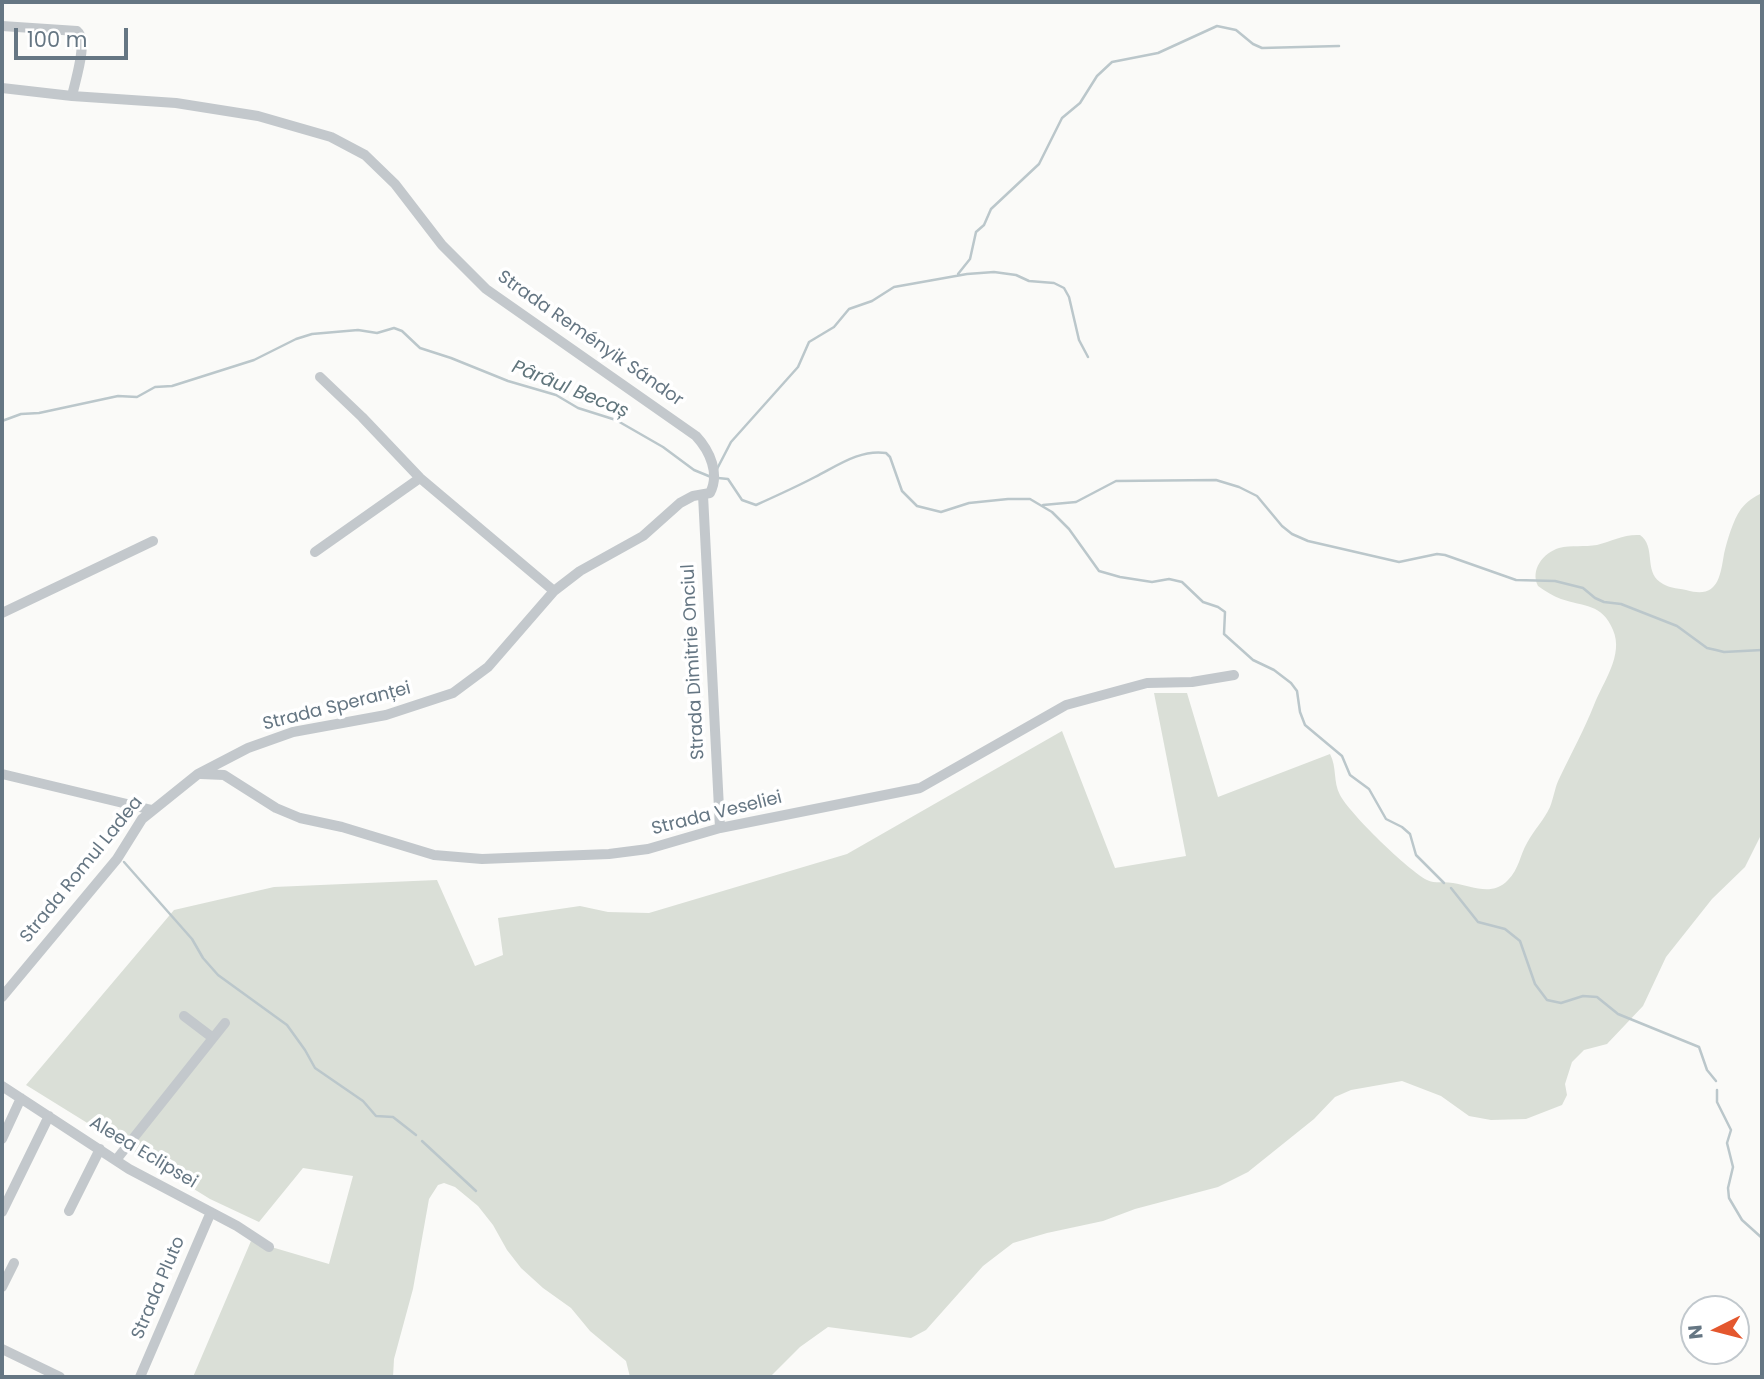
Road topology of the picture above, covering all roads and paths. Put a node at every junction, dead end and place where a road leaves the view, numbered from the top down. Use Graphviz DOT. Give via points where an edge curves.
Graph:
graph roads {
  1 [pos="2,26"];
  2 [pos="2,88"];
  3 [pos="72,96"];
  4 [pos="320,377"];
  5 [pos="420,478"];
  6 [pos="706,494"];
  7 [pos="153,541"];
  8 [pos="315,552"];
  9 [pos="554,591"];
  10 [pos="2,613"];
  11 [pos="1234,675"];
  12 [pos="2,774"];
  13 [pos="198,774"];
  14 [pos="152,810"];
  15 [pos="720,828"];
  16 [pos="2,997"];
  17 [pos="184,1016"];
  18 [pos="225,1023"];
  19 [pos="213,1038"];
  20 [pos="2,1086"];
  21 [pos="22,1098"];
  22 [pos="49,1116"];
  23 [pos="2,1139"];
  24 [pos="100,1149"];
  25 [pos="116,1160"];
  26 [pos="69,1211"];
  27 [pos="2,1212"];
  28 [pos="211,1212"];
  29 [pos="269,1247"];
  30 [pos="14,1263"];
  31 [pos="2,1287"];
  32 [pos="2,1349"];
  33 [pos="60,1377"];
  34 [pos="140,1377"];
  1 -- 3 [label="street" via="81,33"];
  2 -- 3 [label="street, Strada Reményik Sándor"];
  3 -- 6 [label="street, Strada Reményik Sándor" via="176,103 258,116 331,137 365,155 395,184 442,246 486,289 696,436 707,449 713,468 713,486"];
  4 -- 5 [label="street"];
  5 -- 8 [label="street"];
  5 -- 9 [label="street"];
  6 -- 9 [label="street, Strada Speranței" via="680,503 643,536"];
  6 -- 15 [label="street, Strada Dimitrie Onciul"];
  7 -- 10 [label="street"];
  9 -- 13 [label="street, Strada Speranței" via="488,667 453,693 377,717 293,732 248,748"];
  11 -- 15 [label="street, Strada Veseliei" via="1147,683 1087,697 920,788"];
  12 -- 14 [label="street"];
  13 -- 14 [label="street, Strada Romul Ladea"];
  13 -- 15 [label="street, Strada Veseliei" via="224,775 300,818 458,858 609,854 648,849"];
  14 -- 16 [label="street, Strada Romul Ladea"];
  17 -- 19 [label="street"];
  18 -- 19 [label="street"];
  19 -- 25 [label="street"];
  20 -- 21 [label="street, Aleea Eclipsei"];
  21 -- 22 [label="street, Aleea Eclipsei"];
  21 -- 23 [label="street"];
  22 -- 24 [label="street, Aleea Eclipsei"];
  22 -- 27 [label="street"];
  24 -- 25 [label="street, Aleea Eclipsei"];
  24 -- 26 [label="street"];
  25 -- 28 [label="street, Aleea Eclipsei"];
  28 -- 29 [label="street, Aleea Eclipsei"];
  28 -- 34 [label="street, Strada Pluto"];
  30 -- 31 [label="street"];
  32 -- 33 [label="street"];
}
